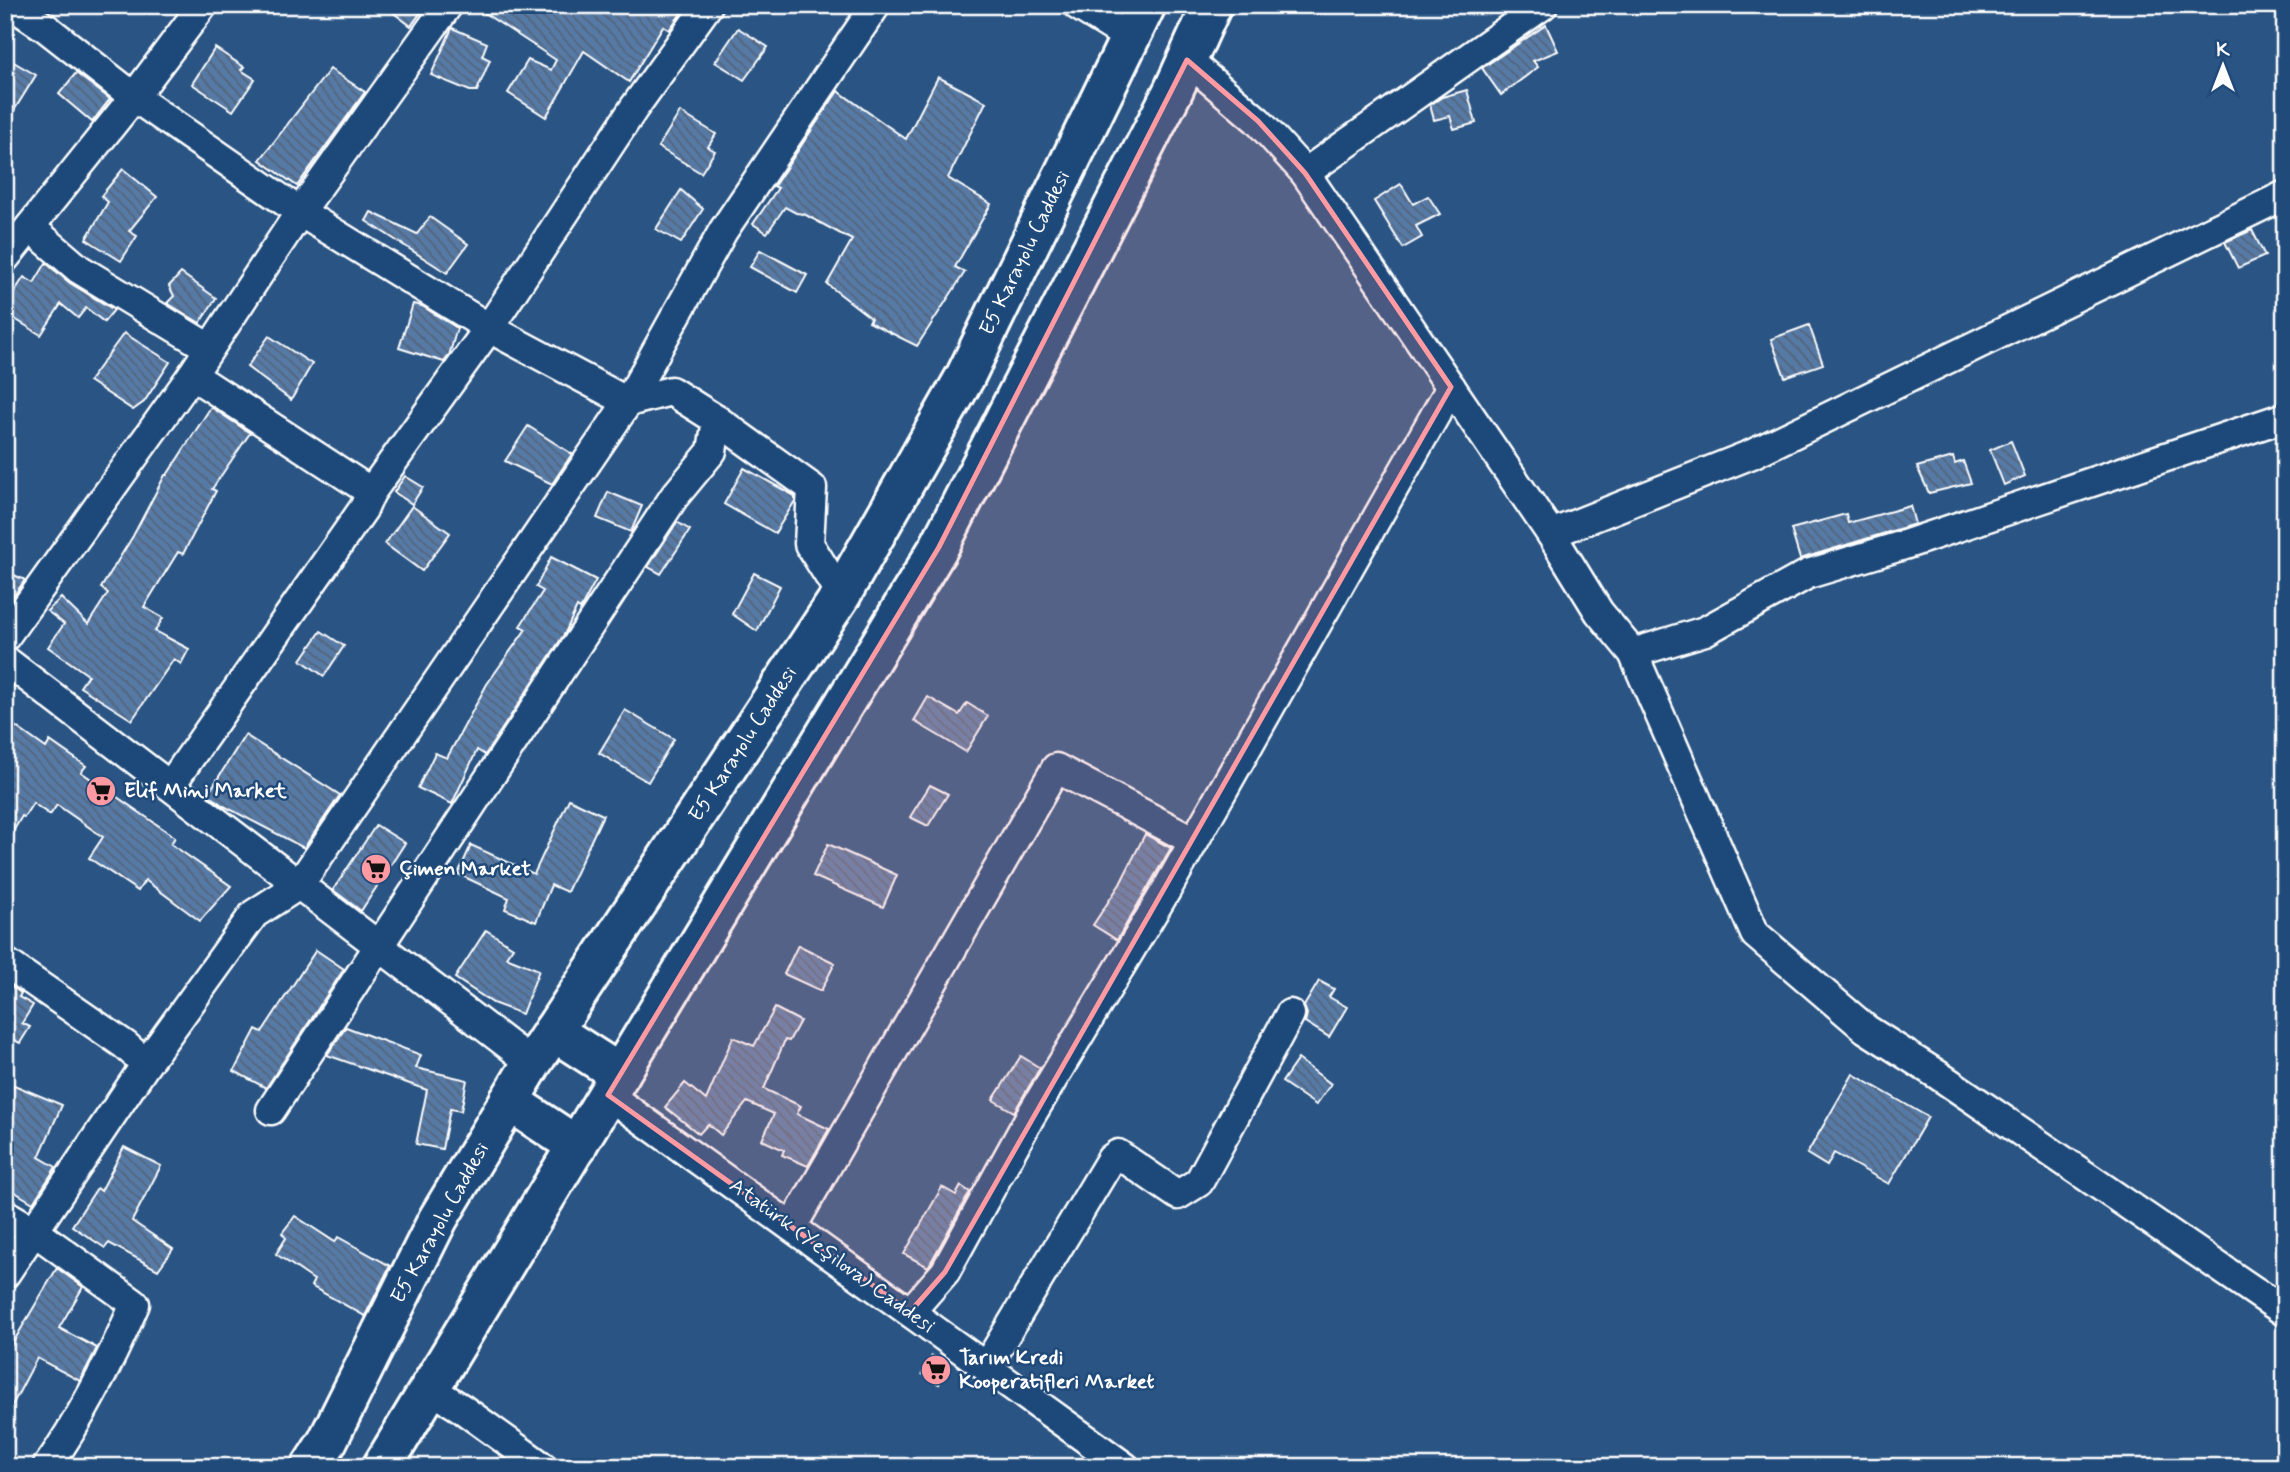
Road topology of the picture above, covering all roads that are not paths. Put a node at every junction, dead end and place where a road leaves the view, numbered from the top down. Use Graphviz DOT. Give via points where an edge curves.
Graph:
graph roads {
  1 [pos="12,5"];
  2 [pos="203,5"];
  3 [pos="448,5"];
  4 [pos="708,5"];
  5 [pos="876,5"];
  6 [pos="1077,5"];
  7 [pos="1212,5"];
  8 [pos="1543,5"];
  9 [pos="1138,22"];
  10 [pos="1187,60"];
  11 [pos="134,97"];
  12 [pos="1305,173"];
  13 [pos="2285,195"];
  14 [pos="300,212"];
  15 [pos="30,227"];
  16 [pos="5,258"];
  17 [pos="489,328"];
  18 [pos="209,348"];
  19 [pos="192,375"];
  20 [pos="1451,387"];
  21 [pos="628,402"];
  22 [pos="2285,417"];
  23 [pos="717,420"];
  24 [pos="371,492"];
  25 [pos="1551,534"];
  26 [pos="841,594"];
  27 [pos="5,637"];
  28 [pos="1633,653"];
  29 [pos="5,660"];
  30 [pos="170,786"];
  31 [pos="1194,841"];
  32 [pos="299,885"];
  33 [pos="379,946"];
  34 [pos="5,962"];
  35 [pos="1290,1014"];
  36 [pos="553,1031"];
  37 [pos="532,1063"];
  38 [pos="146,1064"];
  39 [pos="614,1084"];
  40 [pos="509,1101"];
  41 [pos="271,1110"];
  42 [pos="577,1146"];
  43 [pos="5,1214"];
  44 [pos="792,1227"];
  45 [pos="34,1231"];
  46 [pos="5,1274"];
  47 [pos="910,1312"];
  48 [pos="2285,1312"];
  49 [pos="986,1367"];
  50 [pos="429,1388"];
  51 [pos="47,1467"];
  52 [pos="311,1467"];
  53 [pos="382,1467"];
  54 [pos="543,1467"];
  55 [pos="1125,1467"];
  1 -- 11 [label="street"];
  2 -- 11 [label="street"];
  3 -- 14 [label="street"];
  4 -- 17 [label="street"];
  5 -- 21 [label="street" via="723,232"];
  6 -- 9 [label="street"];
  7 -- 10 [label="highway"];
  8 -- 12 [label="street"];
  9 -- 26 [label="highway, E5 Karayolu Caddesi" via="965,377"];
  10 -- 12 [label="street" via="1258,121"];
  10 -- 39 [label="highway" via="939,547"];
  11 -- 14 [label="street"];
  11 -- 15 [label="street"];
  12 -- 20 [label="street"];
  13 -- 25 [label="street" via="1752,454"];
  14 -- 17 [label="street"];
  14 -- 18 [label="street"];
  15 -- 16 [label="street"];
  15 -- 18 [label="street" via="79,269"];
  17 -- 21 [label="street"];
  17 -- 24 [label="street"];
  18 -- 19 [label="street"];
  19 -- 24 [label="street"];
  19 -- 27 [label="street"];
  20 -- 25 [label="street"];
  20 -- 31 [label="street"];
  21 -- 23 [label="street" via="671,391"];
  21 -- 32 [label="street"];
  22 -- 28 [label="street" via="1808,574 1705,631"];
  23 -- 26 [label="street" via="812,488 809,544"];
  23 -- 33 [label="street" via="712,451 674,496"];
  24 -- 30 [label="street"];
  25 -- 28 [label="street" via="1599,612"];
  26 -- 36 [label="highway, E5 Karayolu Caddesi"];
  28 -- 48 [label="street" via="1755,934 1866,1030"];
  29 -- 30 [label="street"];
  30 -- 32 [label="street"];
  31 -- 44 [label="street" via="1056,768"];
  31 -- 47 [label="street" via="1030,1116 945,1272"];
  32 -- 33 [label="street"];
  32 -- 38 [label="street" via="254,914"];
  33 -- 37 [label="street"];
  33 -- 41 [label="street"];
  34 -- 38 [label="street"];
  35 -- 49 [label="street" via="1199,1182 1178,1195 1118,1154 1111,1159"];
  36 -- 37 [label="highway, E5 Karayolu Caddesi"];
  36 -- 39 [label="highway"];
  37 -- 40 [label="highway, E5 Karayolu Caddesi"];
  38 -- 45 [label="street"];
  39 -- 42 [label="highway"];
  39 -- 44 [label="street, Atatürk (Yeşilova) Caddesi"];
  40 -- 42 [label="highway"];
  40 -- 52 [label="highway, E5 Karayolu Caddesi" via="438,1219"];
  42 -- 50 [label="highway"];
  43 -- 45 [label="street"];
  44 -- 47 [label="street, Atatürk (Yeşilova) Caddesi"];
  45 -- 46 [label="street"];
  45 -- 51 [label="street" via="135,1304 98,1384"];
  47 -- 49 [label="street, Atatürk (Yeşilova) Caddesi"];
  49 -- 55 [label="street, Atatürk (Yeşilova) Caddesi"];
  50 -- 53 [label="highway"];
  50 -- 54 [label="street"];
}
